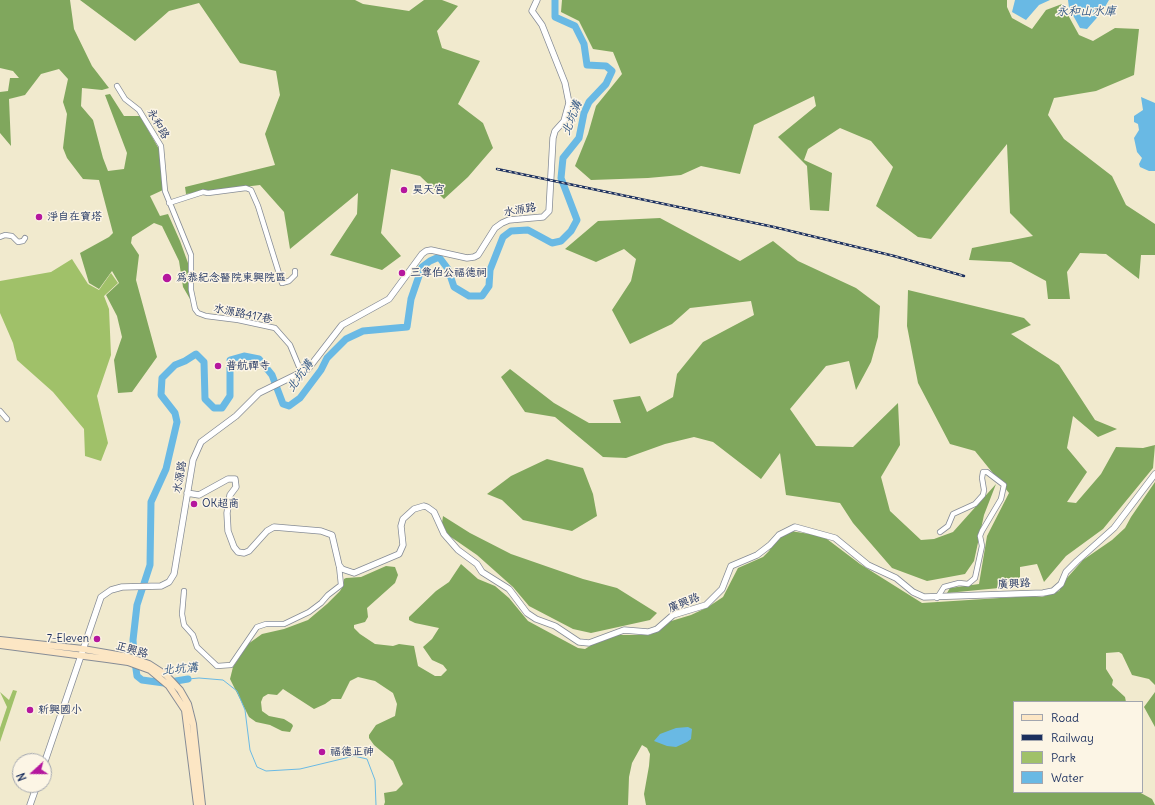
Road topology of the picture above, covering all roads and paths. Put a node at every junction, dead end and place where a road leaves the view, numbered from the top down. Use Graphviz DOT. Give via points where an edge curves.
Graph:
graph roads {
  1 [pos="537,0"];
  2 [pos="117,86"];
  3 [pos="170,203"];
  4 [pos="0,237"];
  5 [pos="25,238"];
  6 [pos="295,271"];
  7 [pos="302,374"];
  8 [pos="0,411"];
  9 [pos="7,419"];
  10 [pos="1155,474"];
  11 [pos="188,493"];
  12 [pos="940,532"];
  13 [pos="339,565"];
  14 [pos="184,591"];
  15 [pos="938,598"];
  16 [pos="0,640"];
  17 [pos="0,645"];
  18 [pos="82,652"];
  19 [pos="139,663"];
  20 [pos="48,753"];
  21 [pos="34,793"];
  22 [pos="30,805"];
  23 [pos="197,805"];
  24 [pos="202,805"];
  1 -- 7 [label="street, 水源路" via="532,11 542,25 565,84 569,103 564,121 555,131 553,138 549,211 543,217 502,222 474,257 426,251 389,299 342,325"];
  2 -- 3 [label="street, 永和路" via="125,99 139,110 161,146 165,191"];
  3 -- 6 [label="street" via="203,192 246,188 251,190 282,283 289,281 295,275"];
  3 -- 7 [label="street, 水源路417巷" via="191,255 191,290 198,312 206,316 275,328 290,346"];
  4 -- 5 [label="street" via="12,236 18,242"];
  7 -- 11 [label="street, 水源路" via="251,399 236,416 201,442 193,460"];
  8 -- 9 [label="street"];
  10 -- 15 [label="street, 廣興路" via="1114,528 1066,572 1061,584 1053,591"];
  11 -- 13 [label="street" via="199,495 228,479 235,479 236,487 230,495 226,513 228,531 238,552 244,554 249,551 270,528 308,529 332,535"];
  11 -- 18 [label="street, 水源路" via="174,574 164,584 111,590 101,597"];
  12 -- 15 [label="street" via="948,526 952,514 975,504 983,496 983,472 987,472 1004,485 1001,499 980,536 982,546 975,578 968,584 951,584 944,587"];
  13 -- 14 [label="street" via="341,585 309,612 284,624 266,624 257,628 231,665 220,666 197,648 193,635 184,626"];
  13 -- 15 [label="street, 廣興路" via="342,569 354,573 396,557 403,545 403,519 424,506 434,512 444,534 458,550 482,572 509,589 527,613 555,626 579,642 589,644 624,630 648,632 657,629 672,615 706,605 722,589 731,566 758,555 779,534 795,527 835,538 868,565 896,578 914,592 924,597"];
  16 -- 18 [label="main road, 正興路"];
  17 -- 18 [label="main road, 正興路"];
  18 -- 19 [label="main road, 正興路"];
  18 -- 20 [label="street"];
  19 -- 23 [label="main road, 正興路" via="167,685 185,710"];
  19 -- 24 [label="main road, 正興路" via="149,664 166,675 188,704 193,724"];
  21 -- 22 [label="street"];
}
